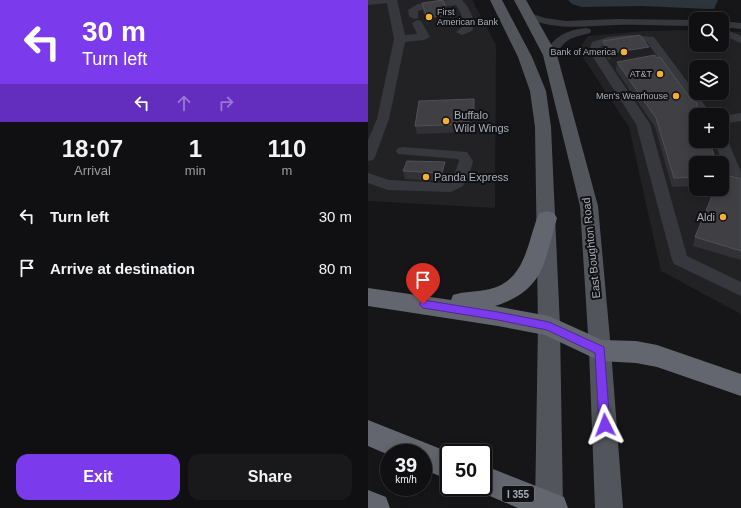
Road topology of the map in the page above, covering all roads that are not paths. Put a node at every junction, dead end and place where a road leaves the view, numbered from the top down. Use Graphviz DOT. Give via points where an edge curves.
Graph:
graph roads {
  1 [pos="387,0"];
  2 [pos="392,0"];
  3 [pos="496,0"];
  4 [pos="520,0"];
  5 [pos="372,1"];
  6 [pos="530,16"];
  7 [pos="689,23"];
  8 [pos="660,24"];
  9 [pos="729,25"];
  10 [pos="741,26"];
  11 [pos="462,32"];
  12 [pos="729,34"];
  13 [pos="400,39"];
  14 [pos="741,40"];
  15 [pos="550,55"];
  16 [pos="662,57"];
  17 [pos="648,60"];
  18 [pos="620,65"];
  19 [pos="606,67"];
  20 [pos="701,108"];
  21 [pos="741,116"];
  22 [pos="729,119"];
  23 [pos="724,148"];
  24 [pos="403,151"];
  25 [pos="368,157"];
  26 [pos="741,177"];
  27 [pos="368,178"];
  28 [pos="547,218"];
  29 [pos="741,289"];
  30 [pos="368,297"];
  31 [pos="423,304"];
  32 [pos="549,326"];
  33 [pos="600,350"];
  34 [pos="741,385"];
  35 [pos="368,432"];
  36 [pos="397,444"];
  37 [pos="492,483"];
  38 [pos="368,505"];
  39 [pos="375,508"];
  40 [pos="550,508"];
  41 [pos="553,508"];
  42 [pos="610,508"];
  1 -- 5 [label="lane"];
  2 -- 13 [label="lane"];
  3 -- 28 [label="main road" via="525,57 538,91 543,127"];
  4 -- 6 [label="main road, East Boughton Road"];
  6 -- 8 [label="lane" via="565,26 628,22"];
  6 -- 15 [label="main road, East Boughton Road"];
  7 -- 8 [label="lane"];
  8 -- 15 [label="lane" via="583,31 568,35 554,46"];
  9 -- 10 [label="lane"];
  11 -- 13 [label="lane" via="468,29 469,25 462,5 458,2 418,7 413,10 424,37"];
  12 -- 14 [label="lane"];
  13 -- 25 [label="lane" via="383,119"];
  15 -- 33 [label="main road, East Boughton Road" via="589,206"];
  16 -- 17 [label="lane"];
  16 -- 19 [label="lane" via="650,40 608,40 594,47"];
  16 -- 20 [label="lane"];
  18 -- 19 [label="lane"];
  19 -- 29 [label="lane" via="644,124 680,260"];
  21 -- 22 [label="lane"];
  23 -- 26 [label="lane" via="734,175"];
  24 -- 27 [label="lane" via="462,155 466,161 459,183 452,188 438,188 388,185"];
  28 -- 31 [label="highway" via="530,270 509,291 482,301"];
  28 -- 32 [label="main road"];
  30 -- 31 [label="highway"];
  31 -- 32 [label="highway"];
  32 -- 33 [label="highway"];
  32 -- 40 [label="main road"];
  33 -- 34 [label="highway" via="657,356"];
  33 -- 42 [label="main road, East Boughton Road"];
  35 -- 36 [label="highway"];
  37 -- 41 [label="highway, I 355"];
  38 -- 39 [label="highway"];
}
